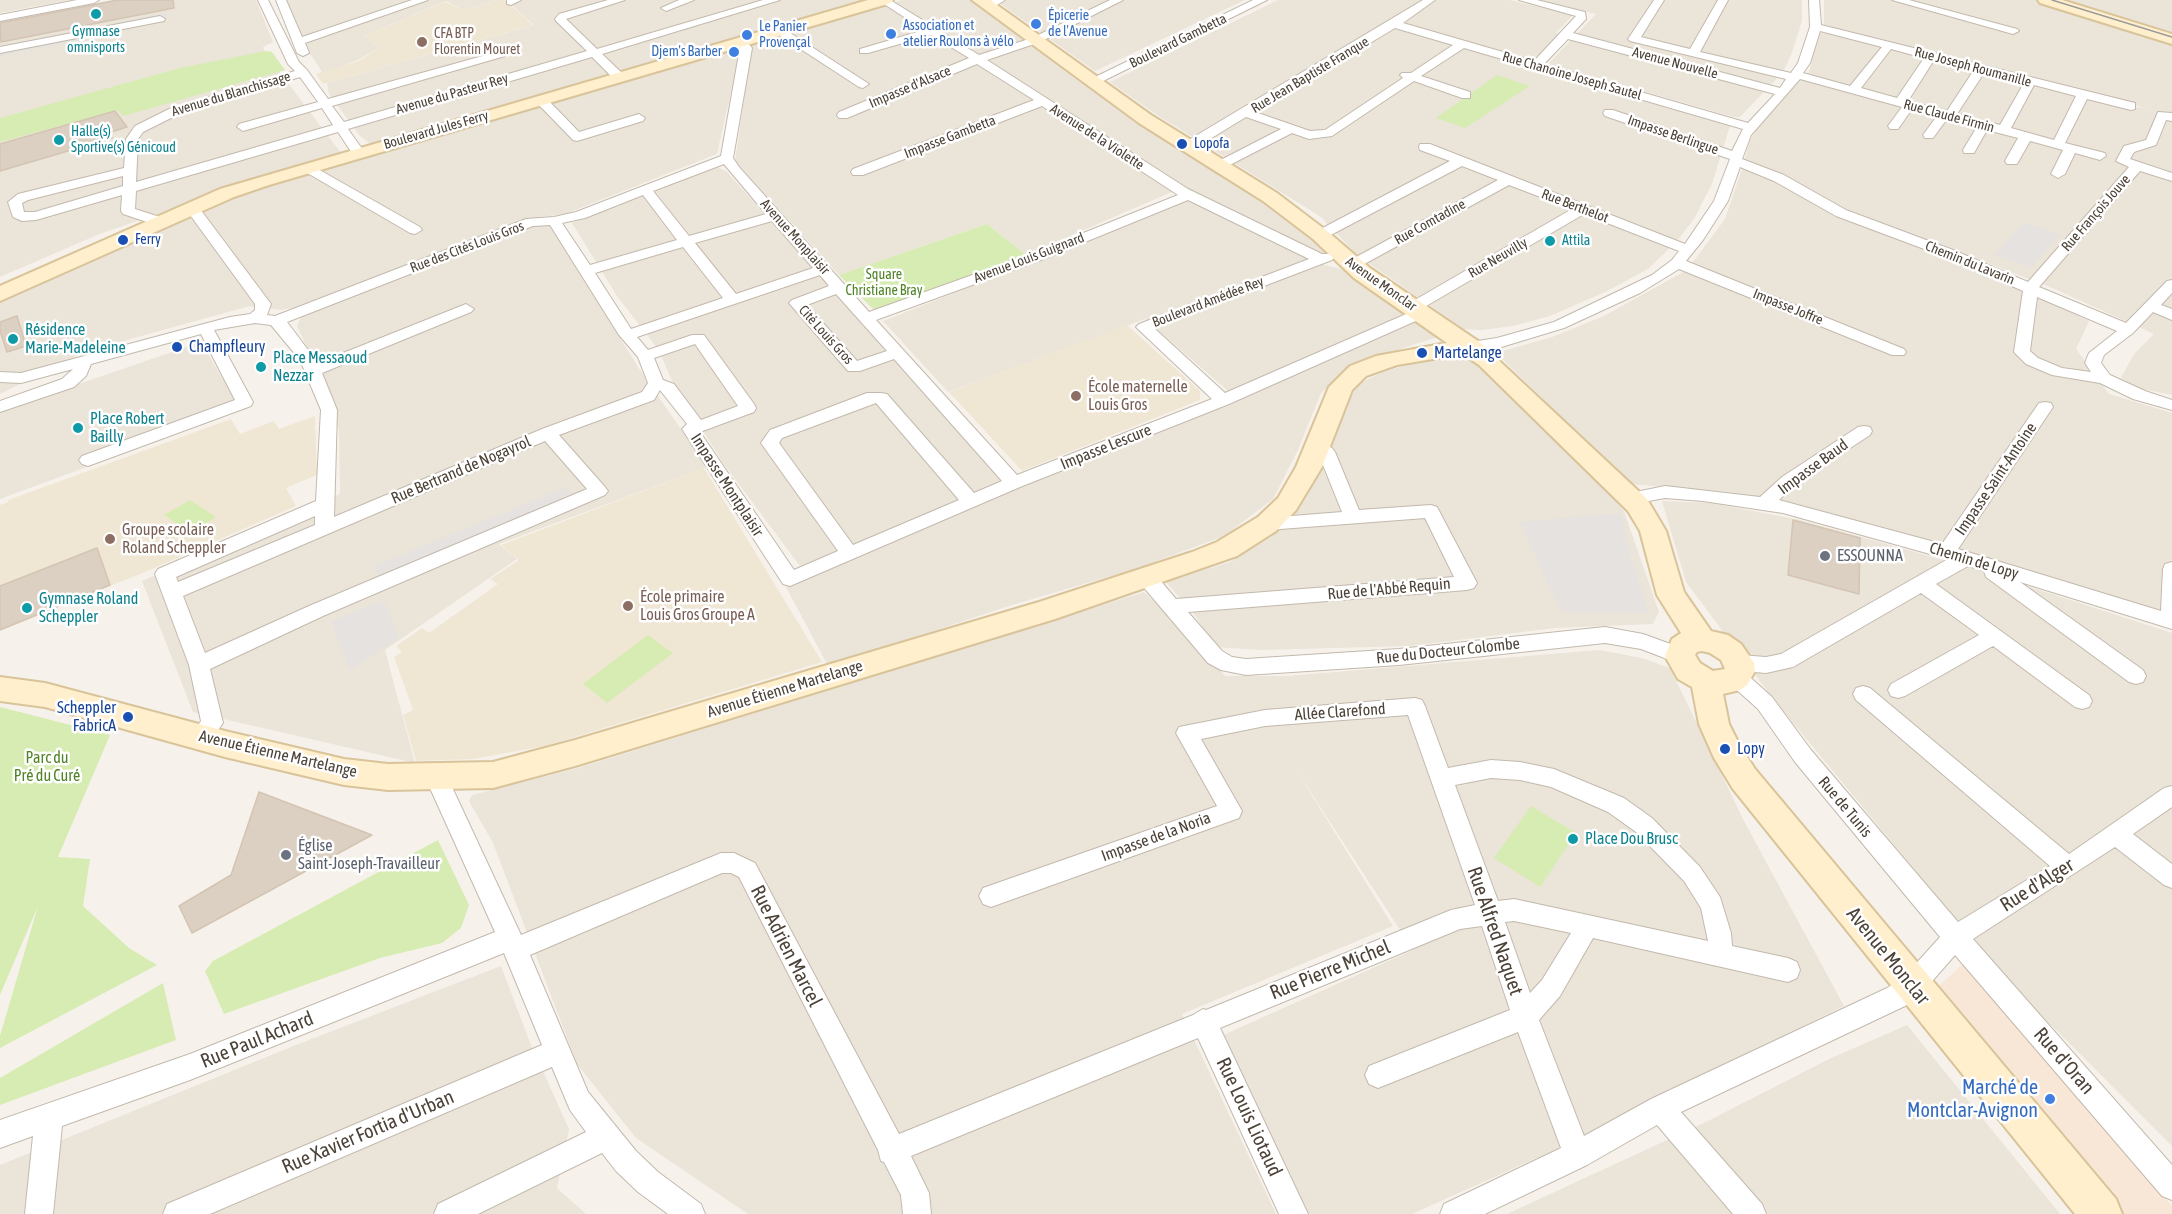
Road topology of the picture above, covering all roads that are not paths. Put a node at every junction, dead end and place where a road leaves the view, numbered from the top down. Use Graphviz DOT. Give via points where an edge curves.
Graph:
graph roads {
  1 [pos="23,0"];
  2 [pos="94,0"];
  3 [pos="262,0"];
  4 [pos="281,0"];
  5 [pos="423,0"];
  6 [pos="620,0"];
  7 [pos="690,0"];
  8 [pos="776,0"];
  9 [pos="884,0"];
  10 [pos="1118,0"];
  11 [pos="1262,0"];
  12 [pos="1430,0"];
  13 [pos="1524,0"];
  14 [pos="1659,0"];
  15 [pos="1723,0"];
  16 [pos="1814,0"];
  17 [pos="1897,0"];
  18 [pos="2046,0"];
  19 [pos="989,2"];
  20 [pos="666,8"];
  21 [pos="22,14"];
  22 [pos="0,18"];
  23 [pos="160,19"];
  24 [pos="772,19"];
  25 [pos="1394,24"];
  26 [pos="1816,27"];
  27 [pos="932,31"];
  28 [pos="2013,31"];
  29 [pos="1567,35"];
  30 [pos="1036,39"];
  31 [pos="2172,39"];
  32 [pos="298,42"];
  33 [pos="742,43"];
  34 [pos="1462,44"];
  35 [pos="1889,45"];
  36 [pos="0,51"];
  37 [pos="864,51"];
  38 [pos="593,53"];
  39 [pos="1694,53"];
  40 [pos="501,54"];
  41 [pos="1931,56"];
  42 [pos="978,59"];
  43 [pos="1536,66"];
  44 [pos="1981,69"];
  45 [pos="303,72"];
  46 [pos="1406,75"];
  47 [pos="1796,76"];
  48 [pos="620,78"];
  49 [pos="1093,81"];
  50 [pos="2030,82"];
  51 [pos="863,84"];
  52 [pos="1853,90"];
  53 [pos="1783,92"];
  54 [pos="1466,94"];
  55 [pos="2083,95"];
  56 [pos="541,100"];
  57 [pos="1043,101"];
  58 [pos="325,104"];
  59 [pos="1904,104"];
  60 [pos="2131,106"];
  61 [pos="1251,110"];
  62 [pos="1609,113"];
  63 [pos="843,115"];
  64 [pos="1947,115"];
  65 [pos="2172,117"];
  66 [pos="639,118"];
  67 [pos="1984,125"];
  68 [pos="341,126"];
  69 [pos="1894,126"];
  70 [pos="243,127"];
  71 [pos="1750,127"];
  72 [pos="1291,129"];
  73 [pos="2004,130"];
  74 [pos="1929,135"];
  75 [pos="2026,136"];
  76 [pos="1187,147"];
  77 [pos="1425,147"];
  78 [pos="2065,147"];
  79 [pos="1969,150"];
  80 [pos="359,153"];
  81 [pos="2100,156"];
  82 [pos="727,158"];
  83 [pos="1736,159"];
  84 [pos="1461,161"];
  85 [pos="2012,161"];
  86 [pos="1220,166"];
  87 [pos="2137,166"];
  88 [pos="309,168"];
  89 [pos="130,171"];
  90 [pos="858,172"];
  91 [pos="2058,174"];
  92 [pos="2172,177"];
  93 [pos="1508,180"];
  94 [pos="129,188"];
  95 [pos="646,191"];
  96 [pos="1189,195"];
  97 [pos="192,208"];
  98 [pos="1582,209"];
  99 [pos="776,215"];
  100 [pos="554,221"];
  101 [pos="161,222"];
  102 [pos="415,230"];
  103 [pos="1320,235"];
  104 [pos="687,241"];
  105 [pos="1688,250"];
  106 [pos="1338,260"];
  107 [pos="1677,263"];
  108 [pos="824,269"];
  109 [pos="586,272"];
  110 [pos="2172,284"];
  111 [pos="840,287"];
  112 [pos="2031,287"];
  113 [pos="0,294"];
  114 [pos="733,300"];
  115 [pos="2151,306"];
  116 [pos="466,309"];
  117 [pos="1417,310"];
  118 [pos="2172,315"];
  119 [pos="255,318"];
  120 [pos="867,318"];
  121 [pos="276,321"];
  122 [pos="205,328"];
  123 [pos="2128,330"];
  124 [pos="627,335"];
  125 [pos="1470,346"];
  126 [pos="898,352"];
  127 [pos="1898,352"];
  128 [pos="645,356"];
  129 [pos="83,363"];
  130 [pos="313,371"];
  131 [pos="0,377"];
  132 [pos="2104,380"];
  133 [pos="656,383"];
  134 [pos="1223,400"];
  135 [pos="2172,405"];
  136 [pos="0,407"];
  137 [pos="2045,407"];
  138 [pos="698,427"];
  139 [pos="1864,431"];
  140 [pos="548,433"];
  141 [pos="1316,447"];
  142 [pos="88,460"];
  143 [pos="1014,483"];
  144 [pos="1632,498"];
  145 [pos="972,502"];
  146 [pos="326,504"];
  147 [pos="1764,504"];
  148 [pos="1353,517"];
  149 [pos="1267,524"];
  150 [pos="324,528"];
  151 [pos="1946,552"];
  152 [pos="849,554"];
  153 [pos="1973,561"];
  154 [pos="2172,569"];
  155 [pos="1147,578"];
  156 [pos="790,579"];
  157 [pos="1923,584"];
  158 [pos="171,593"];
  159 [pos="1174,606"];
  160 [pos="2171,622"];
  161 [pos="1994,636"];
  162 [pos="1691,648"];
  163 [pos="199,665"];
  164 [pos="1728,674"];
  165 [pos="2136,676"];
  166 [pos="0,689"];
  167 [pos="1898,690"];
  168 [pos="1863,694"];
  169 [pos="2082,701"];
  170 [pos="1415,706"];
  171 [pos="1265,717"];
  172 [pos="201,737"];
  173 [pos="436,777"];
  174 [pos="1441,778"];
  175 [pos="2172,795"];
  176 [pos="2116,834"];
  177 [pos="2068,867"];
  178 [pos="2172,878"];
  179 [pos="991,896"];
  180 [pos="1490,913"];
  181 [pos="1587,926"];
  182 [pos="1955,937"];
  183 [pos="512,943"];
  184 [pos="1721,955"];
  185 [pos="1788,970"];
  186 [pos="1912,986"];
  187 [pos="1525,1017"];
  188 [pos="1203,1021"];
  189 [pos="559,1051"];
  190 [pos="1378,1075"];
  191 [pos="1660,1108"];
  192 [pos="49,1117"];
  193 [pos="0,1134"];
  194 [pos="607,1136"];
  195 [pos="891,1151"];
  196 [pos="1576,1155"];
  197 [pos="2172,1186"];
  198 [pos="39,1214"];
  199 [pos="177,1214"];
  200 [pos="448,1214"];
  201 [pos="691,1214"];
  202 [pos="917,1214"];
  203 [pos="1294,1214"];
  204 [pos="1454,1214"];
  205 [pos="1752,1214"];
  206 [pos="2101,1214"];
  1 -- 21 [label="street"];
  2 -- 21 [label="street"];
  3 -- 45 [label="street, Avenue du Blanchissage" via="287,52"];
  4 -- 32 [label="street, Avenue du Blanchissage"];
  5 -- 32 [label="street"];
  6 -- 38 [label="street" via="560,19"];
  7 -- 20 [label="street"];
  8 -- 24 [label="street, Avenue du Pasteur Rey"];
  9 -- 24 [label="street, Boulevard Jules Ferry"];
  9 -- 27 [label="street, Avenue de la Violette"];
  10 -- 30 [label="street, Impasse d'Alsace"];
  11 -- 49 [label="street, Boulevard Gambetta"];
  12 -- 25 [label="street, Rue Jean Baptiste Franque"];
  13 -- 29 [label="street" via="1581,14"];
  14 -- 39 [label="street, Rue Claude Firmin" via="1634,39"];
  15 -- 39 [label="street"];
  16 -- 26 [label="street"];
  17 -- 28 [label="street"];
  18 -- 31 [label="street"];
  19 -- 30 [label="street, Avenue Monclar"];
  21 -- 22 [label="street"];
  23 -- 36 [label="street"];
  24 -- 33 [label="street, Boulevard Jules Ferry"];
  24 -- 38 [label="street, Avenue du Pasteur Rey"];
  24 -- 51 [label="street"];
  25 -- 34 [label="street, Rue Chanoine Joseph Sautel"];
  25 -- 61 [label="street, Rue Jean Baptiste Franque"];
  26 -- 35 [label="street, Rue Joseph Roumanille"];
  26 -- 47 [label="street"];
  27 -- 37 [label="street"];
  27 -- 42 [label="street, Avenue de la Violette"];
  29 -- 43 [label="street"];
  29 -- 53 [label="street, Avenue Nouvelle"];
  30 -- 42 [label="street, Impasse d'Alsace"];
  30 -- 49 [label="street, Avenue Monclar"];
  32 -- 45 [label="street, Avenue du Blanchissage" via="306,61"];
  33 -- 48 [label="street, Boulevard Jules Ferry"];
  33 -- 82 [label="street" via="746,48"];
  34 -- 43 [label="street, Rue Chanoine Joseph Sautel"];
  34 -- 46 [label="street"];
  35 -- 41 [label="street, Rue Joseph Roumanille"];
  35 -- 52 [label="street"];
  38 -- 48 [label="street"];
  38 -- 68 [label="street, Avenue du Pasteur Rey"];
  39 -- 47 [label="street, Rue Claude Firmin"];
  40 -- 58 [label="street"];
  41 -- 44 [label="street, Rue Joseph Roumanille"];
  41 -- 59 [label="street"];
  42 -- 57 [label="street, Avenue de la Violette"];
  42 -- 63 [label="street, Impasse d'Alsace"];
  43 -- 71 [label="street, Rue Chanoine Joseph Sautel"];
  44 -- 50 [label="street, Rue Joseph Roumanille"];
  44 -- 64 [label="street"];
  45 -- 58 [label="street"];
  45 -- 89 [label="street, Avenue du Blanchissage" via="153,120 132,139"];
  46 -- 54 [label="street"];
  46 -- 72 [label="street" via="1328,133 1309,135"];
  47 -- 52 [label="street, Rue Claude Firmin"];
  47 -- 53 [label="street"];
  48 -- 56 [label="street, Boulevard Jules Ferry"];
  49 -- 76 [label="street, Avenue Monclar"];
  50 -- 55 [label="street, Rue Joseph Roumanille"];
  50 -- 73 [label="street"];
  52 -- 59 [label="street, Rue Claude Firmin"];
  53 -- 71 [label="street"];
  55 -- 60 [label="street, Rue Joseph Roumanille"];
  55 -- 78 [label="street"];
  56 -- 66 [label="street" via="577,137"];
  56 -- 80 [label="street, Boulevard Jules Ferry"];
  57 -- 90 [label="street, Impasse Gambetta"];
  57 -- 96 [label="street, Avenue de la Violette"];
  58 -- 68 [label="street"];
  58 -- 70 [label="street"];
  59 -- 64 [label="street, Rue Claude Firmin"];
  59 -- 69 [label="street"];
  61 -- 72 [label="street"];
  61 -- 76 [label="street, Rue Jean Baptiste Franque"];
  62 -- 83 [label="street, Impasse Berlingue"];
  64 -- 67 [label="street, Rue Claude Firmin"];
  64 -- 74 [label="street"];
  65 -- 87 [label="street" via="2162,115 2151,142 2129,149 2123,161"];
  67 -- 73 [label="street, Rue Claude Firmin"];
  67 -- 79 [label="street"];
  68 -- 80 [label="street"];
  68 -- 94 [label="street, Avenue du Pasteur Rey"];
  71 -- 83 [label="street"];
  72 -- 86 [label="street"];
  73 -- 75 [label="street, Rue Claude Firmin"];
  75 -- 78 [label="street, Rue Claude Firmin"];
  75 -- 85 [label="street"];
  76 -- 86 [label="street, Avenue Monclar"];
  77 -- 84 [label="street, Rue Berthelot"];
  78 -- 81 [label="street, Rue Claude Firmin"];
  78 -- 91 [label="street"];
  80 -- 88 [label="street, Boulevard Jules Ferry"];
  82 -- 95 [label="street, Rue des Cités Louis Gros"];
  82 -- 99 [label="street, Avenue Monplaisir"];
  83 -- 105 [label="street" via="1721,201"];
  83 -- 112 [label="street, Chemin du Lavarin" via="1841,213"];
  84 -- 93 [label="street, Rue Berthelot"];
  84 -- 103 [label="street"];
  86 -- 103 [label="street, Avenue Monclar"];
  87 -- 92 [label="street, Rue François Jouve"];
  87 -- 112 [label="street, Rue François Jouve"];
  88 -- 97 [label="street, Boulevard Jules Ferry"];
  88 -- 102 [label="street"];
  89 -- 94 [label="street, Avenue du Blanchissage"];
  89 -- 94 [label="street, Avenue du Pasteur Rey" via="55,188 15,202 22,217 36,216"];
  93 -- 98 [label="street, Rue Berthelot"];
  93 -- 106 [label="street, Rue Comtadine"];
  94 -- 101 [label="street, Avenue du Blanchissage" via="130,214"];
  95 -- 100 [label="street, Rue des Cités Louis Gros"];
  95 -- 104 [label="street"];
  96 -- 106 [label="street, Avenue de la Violette" via="1268,236"];
  96 -- 120 [label="street, Avenue Louis Guignard" via="1036,257"];
  97 -- 101 [label="street, Boulevard Jules Ferry"];
  97 -- 119 [label="street" via="263,304"];
  98 -- 105 [label="street, Rue Berthelot"];
  98 -- 117 [label="street, Rue Neuvilly"];
  99 -- 104 [label="street"];
  99 -- 108 [label="street, Avenue Monplaisir"];
  100 -- 109 [label="street, Impasse Montplaisir"];
  100 -- 121 [label="street, Rue des Cités Louis Gros" via="531,222"];
  101 -- 113 [label="street, Boulevard Jules Ferry"];
  103 -- 106 [label="street, Avenue Monclar"];
  104 -- 109 [label="street"];
  104 -- 114 [label="street"];
  105 -- 107 [label="street"];
  106 -- 117 [label="street, Avenue Monclar"];
  106 -- 134 [label="street, Boulevard Amédée Rey" via="1144,327"];
  107 -- 125 [label="street" via="1635,290 1567,322 1513,339"];
  107 -- 127 [label="street, Impasse Joffre"];
  108 -- 111 [label="street, Avenue Monplaisir"];
  108 -- 114 [label="street"];
  109 -- 124 [label="street, Impasse Montplaisir"];
  110 -- 115 [label="street"];
  111 -- 120 [label="street, Avenue Monplaisir"];
  111 -- 126 [label="street, Cité Louis Gros" via="798,303 854,368"];
  112 -- 123 [label="street"];
  112 -- 132 [label="street, Chemin du Lavarin" via="2022,352 2032,361 2058,372"];
  114 -- 124 [label="street"];
  115 -- 118 [label="street"];
  115 -- 123 [label="street"];
  116 -- 130 [label="street"];
  117 -- 125 [label="street, Avenue Monclar"];
  117 -- 134 [label="street, Impasse Lescure"];
  119 -- 121 [label="street"];
  119 -- 122 [label="street"];
  120 -- 126 [label="street, Avenue Monplaisir"];
  121 -- 130 [label="street" via="308,359"];
  122 -- 129 [label="street"];
  122 -- 142 [label="street" via="245,402"];
  123 -- 132 [label="street" via="2097,354 2093,363"];
  124 -- 128 [label="street, Impasse Montplaisir"];
  125 -- 141 [label="street, Avenue Étienne Martelange" via="1397,358 1358,371 1341,387"];
  125 -- 144 [label="street, Avenue Monclar"];
  126 -- 143 [label="street, Avenue Monplaisir"];
  128 -- 133 [label="street, Impasse Montplaisir"];
  128 -- 138 [label="street" via="698,338 748,408"];
  129 -- 131 [label="street" via="21,378"];
  129 -- 136 [label="street" via="81,373 68,382"];
  130 -- 146 [label="street" via="329,410"];
  132 -- 135 [label="street, Chemin du Lavarin"];
  133 -- 138 [label="street, Impasse Montplaisir" via="668,388"];
  133 -- 140 [label="street" via="648,396"];
  134 -- 143 [label="street, Impasse Lescure"];
  137 -- 151 [label="street, Impasse Saint-Antoine"];
  138 -- 156 [label="street, Impasse Montplaisir" via="690,429"];
  139 -- 147 [label="street, Impasse Baud" via="1788,481"];
  140 -- 150 [label="street, Rue Bertrand de Nogayrol"];
  140 -- 163 [label="street, Rue Bertrand de Nogayrol" via="599,491"];
  141 -- 148 [label="street" via="1326,452"];
  141 -- 149 [label="street, Avenue Étienne Martelange" via="1299,487"];
  143 -- 145 [label="street, Impasse Lescure"];
  144 -- 147 [label="street, Chemin de Lopy" via="1665,492"];
  144 -- 162 [label="street, Avenue Monclar" via="1649,523"];
  145 -- 152 [label="street, Impasse Lescure"];
  145 -- 152 [label="street" via="881,398 873,397 776,434 770,443"];
  146 -- 150 [label="street"];
  146 -- 158 [label="street" via="165,574"];
  147 -- 151 [label="street, Chemin de Lopy"];
  148 -- 149 [label="street"];
  148 -- 159 [label="street, Rue de l'Abbé Requin" via="1431,512 1467,583"];
  149 -- 155 [label="street, Avenue Étienne Martelange" via="1227,549"];
  150 -- 158 [label="street, Rue Bertrand de Nogayrol"];
  151 -- 153 [label="street, Chemin de Lopy"];
  152 -- 156 [label="street, Impasse Lescure"];
  153 -- 157 [label="street"];
  153 -- 160 [label="street, Chemin de Lopy"];
  153 -- 165 [label="street"];
  154 -- 160 [label="street"];
  155 -- 159 [label="street"];
  155 -- 173 [label="street, Avenue Étienne Martelange" via="575,753 493,775"];
  157 -- 161 [label="street"];
  157 -- 164 [label="street" via="1786,661"];
  158 -- 163 [label="street"];
  159 -- 162 [label="street, Rue du Docteur Colombe" via="1215,657 1246,667 1399,657 1605,634"];
  161 -- 167 [label="street"];
  161 -- 169 [label="street"];
  162 -- 164 [label="street, Avenue Monclar" via="1689,671"];
  162 -- 164 [label="street" via="1718,643 1731,652"];
  163 -- 172 [label="street" via="212,723"];
  164 -- 182 [label="street, Rue de Tunis" via="1766,703 1803,756"];
  164 -- 186 [label="street, Avenue Monclar" via="1707,693 1725,749 1744,779"];
  166 -- 172 [label="street, Avenue Étienne Martelange" via="45,695"];
  168 -- 177 [label="street"];
  170 -- 171 [label="street, Allée Clarefond"];
  170 -- 174 [label="street, Rue Alfred Naquet"];
  171 -- 179 [label="street, Impasse de la Noria" via="1187,733 1231,811"];
  172 -- 173 [label="street, Avenue Étienne Martelange" via="345,772"];
  173 -- 183 [label="street"];
  174 -- 180 [label="street, Rue Alfred Naquet"];
  174 -- 184 [label="street" via="1491,769 1520,771 1554,778 1616,805 1644,825 1692,874 1712,905"];
  175 -- 176 [label="street, Rue d'Alger"];
  176 -- 177 [label="street, Rue d'Alger"];
  176 -- 178 [label="street"];
  177 -- 182 [label="street, Rue d'Alger"];
  180 -- 181 [label="street, Rue Pierre Michel" via="1514,910"];
  180 -- 187 [label="street, Rue Alfred Naquet"];
  180 -- 188 [label="street, Rue Pierre Michel" via="1459,918"];
  181 -- 184 [label="street, Rue Pierre Michel"];
  181 -- 187 [label="street" via="1551,988"];
  182 -- 186 [label="street, Rue d'Alger"];
  182 -- 197 [label="street, Rue d'Oran"];
  183 -- 189 [label="street"];
  183 -- 192 [label="street, Rue Paul Achard" via="478,952 190,1067"];
  183 -- 195 [label="street, Rue Adrien Marcel" via="722,863 734,863 747,870"];
  184 -- 185 [label="street, Rue Pierre Michel"];
  186 -- 191 [label="street, Rue d'Alger"];
  186 -- 206 [label="street, Avenue Monclar"];
  187 -- 190 [label="street"];
  187 -- 196 [label="street, Rue Alfred Naquet"];
  188 -- 195 [label="street, Rue Pierre Michel"];
  188 -- 203 [label="street, Rue Louis Liotaud"];
  189 -- 194 [label="street" via="579,1101"];
  189 -- 199 [label="street, Rue Xavier Fortia d'Urban"];
  191 -- 196 [label="street, Rue d'Alger"];
  191 -- 205 [label="street"];
  192 -- 193 [label="street, Rue Paul Achard"];
  192 -- 198 [label="street"];
  194 -- 200 [label="street"];
  194 -- 201 [label="street" via="648,1182"];
  195 -- 202 [label="street, Rue Adrien Marcel" via="915,1193"];
  196 -- 204 [label="street, Rue d'Alger"];
}
